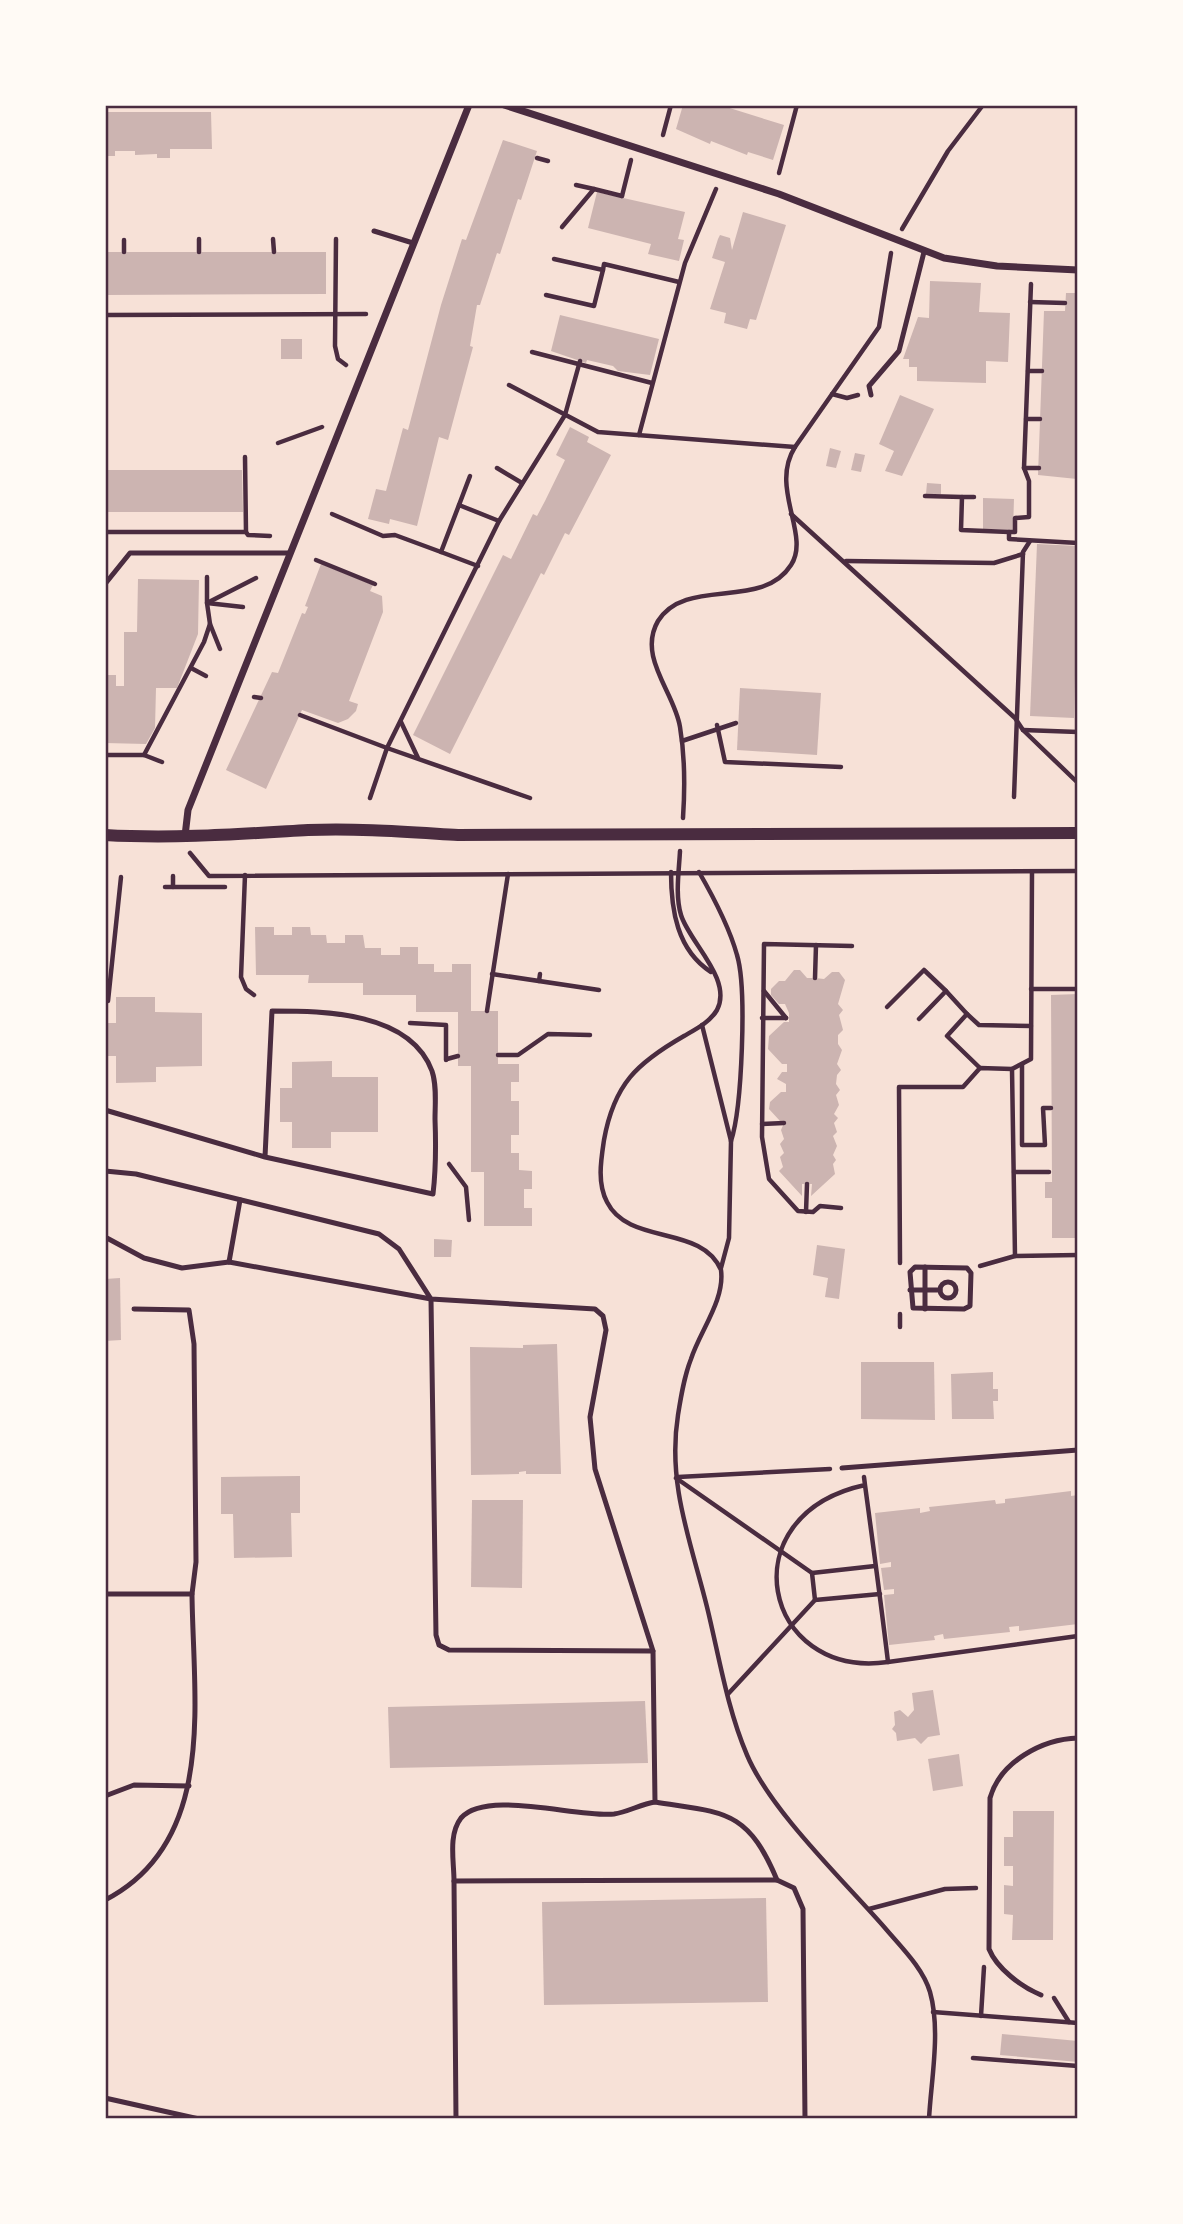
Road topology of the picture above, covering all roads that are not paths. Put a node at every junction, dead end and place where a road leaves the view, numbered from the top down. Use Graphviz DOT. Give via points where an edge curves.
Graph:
graph roads {
  1 [pos="469,105"];
  2 [pos="503,105"];
  3 [pos="374,231"];
  4 [pos="413,243"];
  5 [pos="924,252"];
  6 [pos="1078,270"];
  7 [pos="871,395"];
  8 [pos="290,553"];
  9 [pos="105,584"];
  10 [pos="1078,832"];
  11 [pos="105,835"];
  12 [pos="185,836"];
  13 [pos="105,1110"];
  14 [pos="265,1157"];
  15 [pos="105,1171"];
  16 [pos="240,1200"];
  17 [pos="105,1237"];
  18 [pos="229,1262"];
  19 [pos="925,1267"];
  20 [pos="948,1267"];
  21 [pos="948,1282"];
  22 [pos="910,1290"];
  23 [pos="925,1290"];
  24 [pos="940,1290"];
  25 [pos="956,1290"];
  26 [pos="971,1290"];
  27 [pos="431,1298"];
  28 [pos="134,1309"];
  29 [pos="925,1309"];
  30 [pos="1078,1450"];
  31 [pos="842,1468"];
  32 [pos="105,1594"];
  33 [pos="192,1594"];
  34 [pos="653,1651"];
  35 [pos="1078,1738"];
  36 [pos="189,1786"];
  37 [pos="105,1796"];
  38 [pos="655,1802"];
  39 [pos="777,1880"];
  40 [pos="454,1881"];
  41 [pos="105,1900"];
  42 [pos="1041,1995"];
  43 [pos="105,2098"];
  44 [pos="200,2119"];
  45 [pos="456,2119"];
  46 [pos="806,2119"];
  1 -- 4 [label="street"];
  2 -- 5 [label="street" via="787,197"];
  3 -- 4 [label="lane"];
  4 -- 8 [label="street"];
  5 -- 6 [label="street" via="981,265"];
  5 -- 7 [label="lane" via="899,351 869,386"];
  8 -- 9 [label="lane" via="130,553"];
  8 -- 12 [label="street" via="188,810"];
  10 -- 12 [label="street" via="458,835 387,830"];
  11 -- 12 [label="street"];
  13 -- 14 [label="lane"];
  14 -- 14 [label="lane" via="433,1194 434,1084 419,1048 405,1035 368,1021 272,1011"];
  15 -- 16 [label="lane" via="136,1174"];
  16 -- 18 [label="lane"];
  16 -- 27 [label="lane" via="379,1234 399,1249"];
  17 -- 18 [label="lane" via="144,1258 182,1268"];
  18 -- 27 [label="lane"];
  19 -- 20 [label="lane"];
  19 -- 22 [label="lane" via="911,1270"];
  19 -- 23 [label="lane"];
  20 -- 21 [label="lane"];
  20 -- 26 [label="lane" via="969,1269"];
  21 -- 24 [label="lane"];
  21 -- 25 [label="lane"];
  22 -- 23 [label="lane"];
  22 -- 29 [label="lane" via="911,1307"];
  23 -- 24 [label="lane"];
  23 -- 29 [label="lane"];
  24 -- 25 [label="lane" via="948,1298"];
  25 -- 26 [label="lane"];
  26 -- 29 [label="lane" via="967,1309"];
  27 -- 34 [label="lane" via="595,1309 603,1316 606,1330 591,1403 591,1452"];
  27 -- 34 [label="lane" via="439,1645 449,1650"];
  28 -- 33 [label="lane" via="189,1310 194,1344 196,1562"];
  30 -- 31 [label="lane"];
  32 -- 33 [label="lane"];
  33 -- 36 [label="lane" via="194,1729"];
  34 -- 38 [label="lane"];
  35 -- 42 [label="lane" via="1018,1759 999,1776 988,1808 991,1954 1013,1977"];
  36 -- 37 [label="lane" via="134,1785"];
  36 -- 41 [label="lane" via="176,1829 160,1856"];
  38 -- 39 [label="lane" via="726,1813 739,1821"];
  38 -- 40 [label="lane" via="616,1814 507,1806 471,1812 454,1830"];
  39 -- 40 [label="lane"];
  39 -- 46 [label="lane" via="794,1888 803,1909"];
  40 -- 45 [label="lane"];
  43 -- 44 [label="lane"];
}
